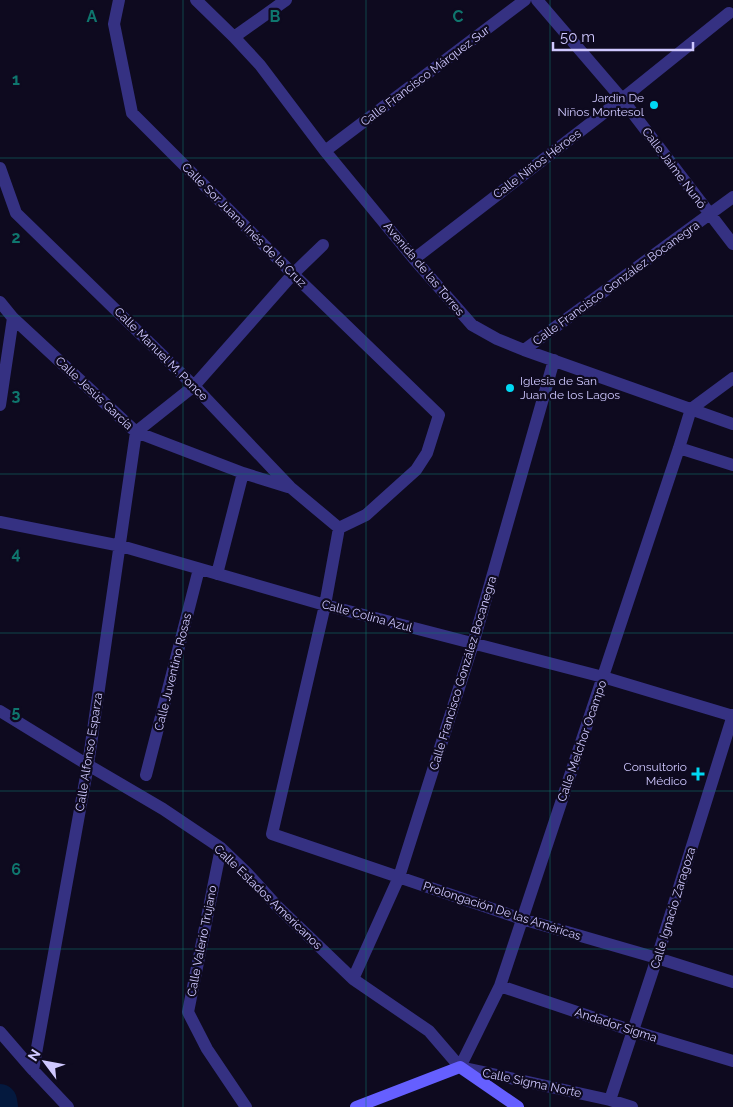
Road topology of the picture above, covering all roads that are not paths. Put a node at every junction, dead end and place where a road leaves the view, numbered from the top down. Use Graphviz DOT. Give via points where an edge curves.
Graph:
graph roads {
  1 [pos="119,0"];
  2 [pos="196,0"];
  3 [pos="286,0"];
  4 [pos="525,0"];
  5 [pos="537,0"];
  6 [pos="729,13"];
  7 [pos="234,37"];
  8 [pos="622,99"];
  9 [pos="325,151"];
  10 [pos="0,168"];
  11 [pos="4,189"];
  12 [pos="733,198"];
  13 [pos="710,214"];
  14 [pos="733,244"];
  15 [pos="323,245"];
  16 [pos="414,258"];
  17 [pos="293,274"];
  18 [pos="0,302"];
  19 [pos="13,318"];
  20 [pos="524,350"];
  21 [pos="554,360"];
  22 [pos="733,378"];
  23 [pos="194,386"];
  24 [pos="0,405"];
  25 [pos="691,409"];
  26 [pos="733,424"];
  27 [pos="136,432"];
  28 [pos="679,448"];
  29 [pos="733,465"];
  30 [pos="243,473"];
  31 [pos="290,488"];
  32 [pos="0,522"];
  33 [pos="339,528"];
  34 [pos="120,546"];
  35 [pos="199,569"];
  36 [pos="217,574"];
  37 [pos="325,605"];
  38 [pos="473,644"];
  39 [pos="603,677"];
  40 [pos="0,711"];
  41 [pos="733,715"];
  42 [pos="88,765"];
  43 [pos="146,775"];
  44 [pos="220,848"];
  45 [pos="399,877"];
  46 [pos="522,919"];
  47 [pos="657,958"];
  48 [pos="353,979"];
  49 [pos="733,982"];
  50 [pos="500,986"];
  51 [pos="633,1031"];
  52 [pos="0,1032"];
  53 [pos="733,1061"];
  54 [pos="460,1067"];
  55 [pos="33,1070"];
  56 [pos="610,1100"];
  57 [pos="68,1107"];
  58 [pos="246,1107"];
  59 [pos="356,1107"];
  60 [pos="518,1107"];
  61 [pos="632,1107"];
  1 -- 17 [label="street, Calle Sor Juana Inés de la Cruz" via="114,24 132,113"];
  2 -- 7 [label="street, Avenida de las Torres"];
  3 -- 7 [label="street"];
  4 -- 9 [label="street, Calle Francisco Márquez Sur"];
  5 -- 8 [label="street, Calle Jaime Nunó"];
  6 -- 8 [label="street, Calle Niños Héroes"];
  7 -- 9 [label="street, Avenida de las Torres" via="260,65"];
  8 -- 13 [label="street, Calle Jaime Nunó"];
  8 -- 16 [label="street, Calle Niños Héroes"];
  9 -- 16 [label="street, Avenida de las Torres"];
  10 -- 11 [label="street, Calle Manuel M. Ponce"];
  11 -- 23 [label="street, Calle Manuel M. Ponce" via="16,213"];
  12 -- 13 [label="street, Calle Francisco González Bocanegra"];
  13 -- 14 [label="street, Calle Jaime Nunó"];
  13 -- 20 [label="street, Calle Francisco González Bocanegra"];
  15 -- 17 [label="street"];
  16 -- 20 [label="street, Avenida de las Torres" via="472,324"];
  17 -- 23 [label="street"];
  17 -- 33 [label="street, Calle Sor Juana Inés de la Cruz" via="439,415 427,453 416,470 366,514"];
  18 -- 19 [label="street, Calle Jesús García"];
  19 -- 24 [label="street"];
  19 -- 27 [label="street, Calle Jesús García"];
  20 -- 21 [label="street, Avenida de las Torres"];
  21 -- 25 [label="street, Avenida de las Torres"];
  21 -- 38 [label="street, Calle Francisco González Bocanegra"];
  22 -- 25 [label="street"];
  23 -- 27 [label="street"];
  23 -- 31 [label="street, Calle Manuel M. Ponce"];
  25 -- 26 [label="street, Avenida de las Torres"];
  25 -- 28 [label="street, Calle Melchor Ocampo"];
  27 -- 30 [label="street, Calle Jesús García"];
  27 -- 34 [label="street, Calle Alfonso Esparza"];
  28 -- 29 [label="street"];
  28 -- 39 [label="street, Calle Melchor Ocampo"];
  30 -- 31 [label="street, Calle Jesús García"];
  30 -- 36 [label="street"];
  31 -- 33 [label="street, Calle Manuel M. Ponce"];
  32 -- 34 [label="street, Calle Colina Azul"];
  33 -- 37 [label="street"];
  34 -- 35 [label="street, Calle Colina Azul"];
  34 -- 42 [label="street, Calle Alfonso Esparza"];
  35 -- 36 [label="street, Calle Colina Azul"];
  35 -- 43 [label="street, Calle Juventino Rosas"];
  36 -- 37 [label="street, Calle Colina Azul"];
  37 -- 38 [label="street, Calle Colina Azul"];
  37 -- 45 [label="street, Prolongación De las Américas" via="272,834"];
  38 -- 39 [label="street, Calle Colina Azul"];
  38 -- 45 [label="street, Calle Francisco González Bocanegra"];
  39 -- 41 [label="street, Calle Colina Azul"];
  39 -- 46 [label="street, Calle Melchor Ocampo"];
  40 -- 42 [label="street, Calle Estados Americanos"];
  41 -- 47 [label="street, Calle Ignacio Zaragoza"];
  42 -- 44 [label="street, Calle Estados Americanos" via="163,809"];
  42 -- 55 [label="street, Calle Alfonso Esparza"];
  44 -- 48 [label="street, Calle Estados Americanos"];
  44 -- 58 [label="street, Calle Valerio Trujano" via="188,1012"];
  45 -- 46 [label="street, Prolongación De las Américas"];
  45 -- 48 [label="street, Calle Francisco González Bocanegra"];
  46 -- 47 [label="street, Prolongación De las Américas"];
  46 -- 50 [label="street, Calle Melchor Ocampo"];
  47 -- 49 [label="street, Prolongación De las Américas"];
  47 -- 51 [label="street, Calle Ignacio Zaragoza"];
  48 -- 54 [label="street, Calle Estados Americanos" via="429,1031"];
  50 -- 51 [label="street, Andador Sigma"];
  50 -- 54 [label="street, Calle Melchor Ocampo"];
  51 -- 53 [label="street, Andador Sigma"];
  51 -- 56 [label="street, Calle Ignacio Zaragoza"];
  52 -- 55 [label="street"];
  54 -- 56 [label="street, Calle Sigma Norte"];
  54 -- 59 [label="main road"];
  54 -- 60 [label="main road, Calle Estados Americanos"];
  55 -- 57 [label="street"];
  56 -- 61 [label="street, Calle Sigma Norte"];
}
